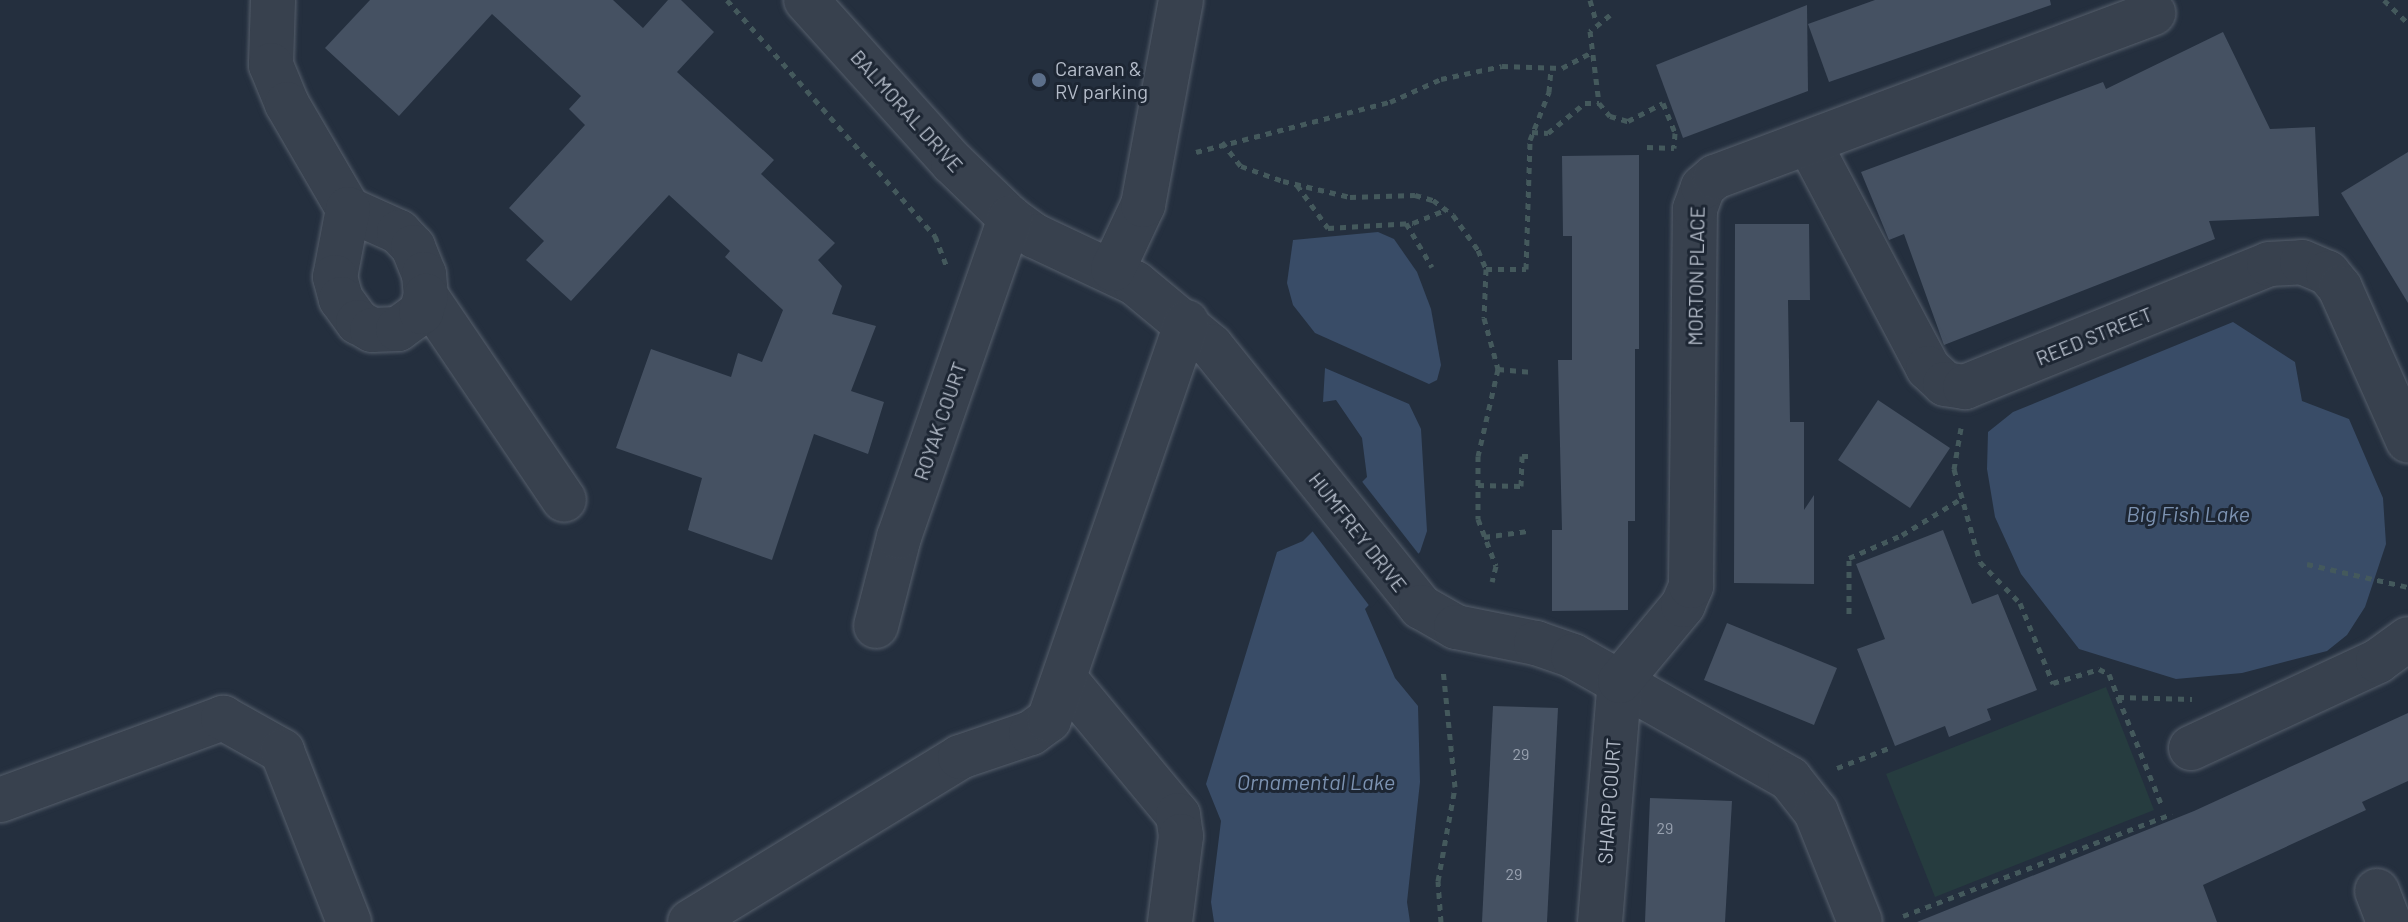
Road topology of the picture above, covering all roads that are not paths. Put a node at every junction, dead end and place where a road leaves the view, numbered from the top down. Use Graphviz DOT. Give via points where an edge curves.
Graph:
graph roads {
  1 [pos="273,0"];
  2 [pos="806,0"];
  3 [pos="1181,0"];
  4 [pos="2153,13"];
  5 [pos="1809,143"];
  6 [pos="348,209"];
  7 [pos="1010,218"];
  8 [pos="1113,269"];
  9 [pos="426,296"];
  10 [pos="1187,322"];
  11 [pos="2408,441"];
  12 [pos="564,500"];
  13 [pos="876,626"];
  14 [pos="2408,639"];
  15 [pos="1065,679"];
  16 [pos="1620,681"];
  17 [pos="2191,748"];
  18 [pos="0,800"];
  19 [pos="747,907"];
  20 [pos="1879,913"];
  21 [pos="349,922"];
  22 [pos="690,922"];
  23 [pos="1170,922"];
  24 [pos="1600,922"];
  1 -- 6 [label="street" via="273,73"];
  2 -- 7 [label="street, BALMORAL DRIVE" via="953,163"];
  3 -- 8 [label="street" via="1140,213"];
  4 -- 5 [label="street, MORTON PLACE"];
  5 -- 11 [label="street, REED STREET" via="1928,368 1945,384 1965,387 2269,264 2302,262 2328,273 2340,288"];
  5 -- 16 [label="street, MORTON PLACE" via="1715,177 1697,197 1691,586 1683,605"];
  6 -- 9 [label="street" via="406,238 421,263"];
  6 -- 9 [label="street" via="335,277 341,299 358,322 372,330 398,329 417,316"];
  7 -- 8 [label="street, HUMFREY DRIVE" via="1035,236"];
  7 -- 13 [label="street, ROYAK COURT" via="897,546"];
  8 -- 10 [label="street, HUMFREY DRIVE"];
  9 -- 12 [label="street"];
  10 -- 15 [label="street"];
  10 -- 16 [label="street, HUMFREY DRIVE" via="1245,385 1415,602 1456,627 1559,650"];
  14 -- 17 [label="street" via="2378,661"];
  15 -- 19 [label="street" via="1052,715 1036,730 960,757"];
  15 -- 23 [label="street" via="1178,815 1181,836"];
  16 -- 20 [label="street, HUMFREY DRIVE" via="1799,788"];
  16 -- 24 [label="street, SHARP COURT"];
  18 -- 21 [label="street" via="223,718 282,751"];
  19 -- 22 [label="street"];
}
